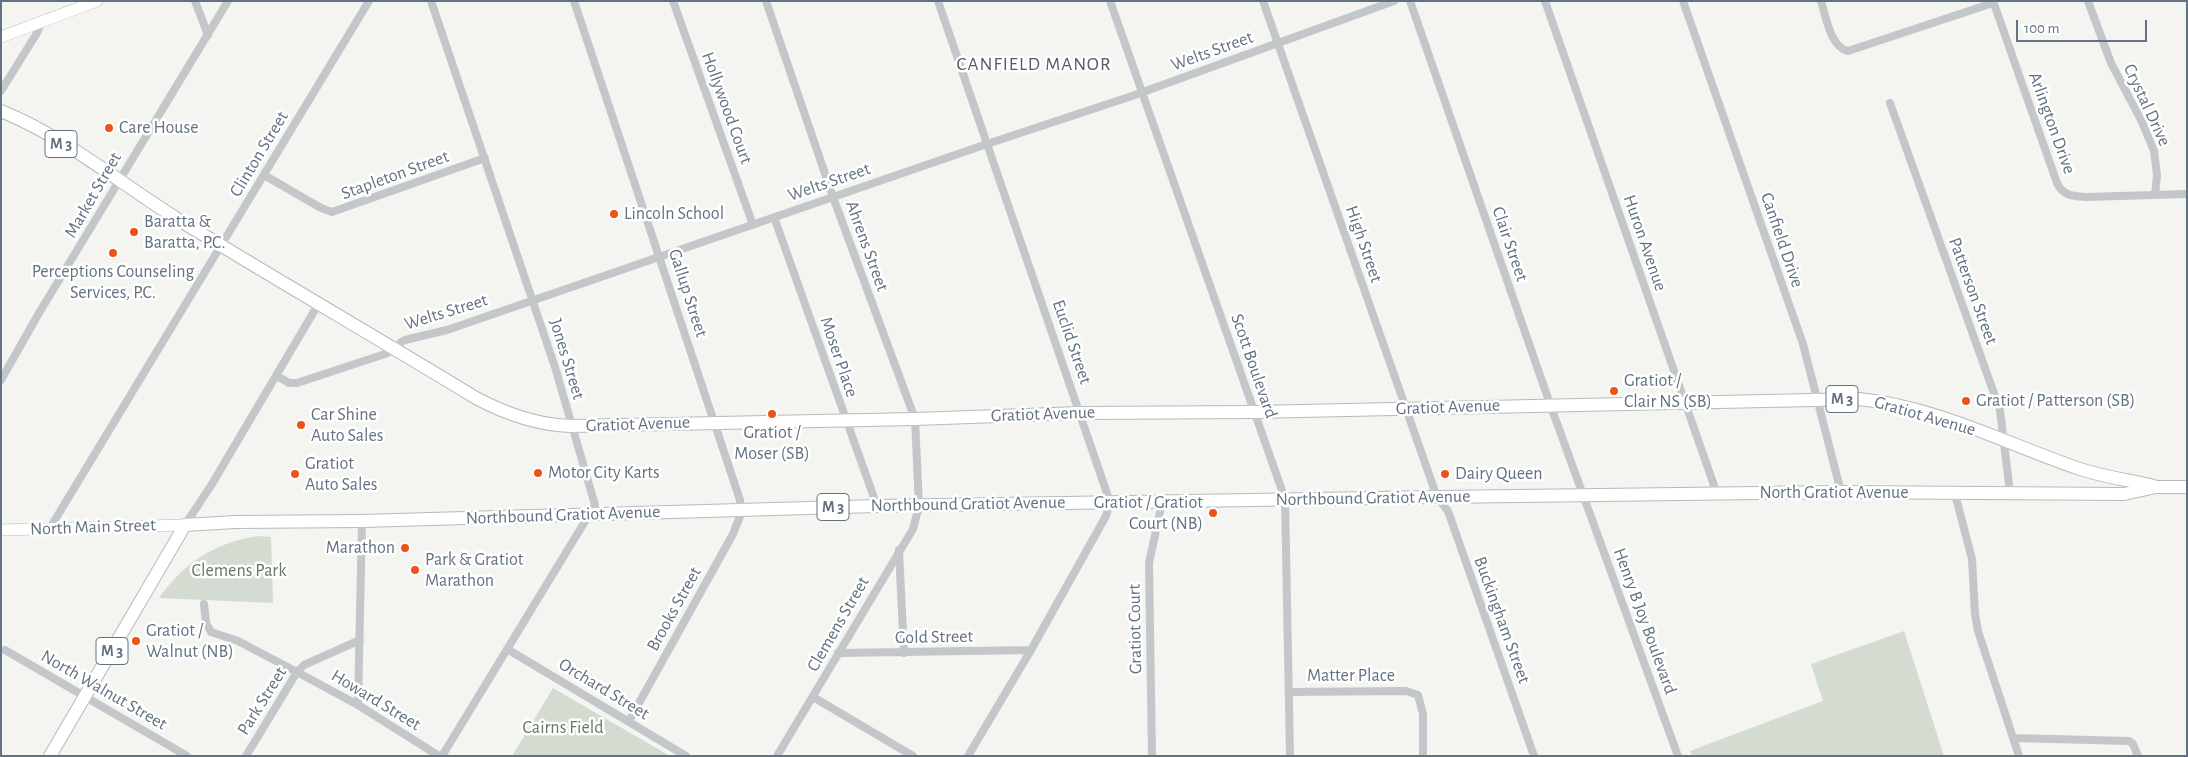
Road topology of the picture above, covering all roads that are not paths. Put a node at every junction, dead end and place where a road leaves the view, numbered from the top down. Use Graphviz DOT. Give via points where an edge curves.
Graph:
graph roads {
  1 [pos="195,1"];
  2 [pos="228,1"];
  3 [pos="369,1"];
  4 [pos="431,1"];
  5 [pos="574,1"];
  6 [pos="673,1"];
  7 [pos="766,1"];
  8 [pos="938,1"];
  9 [pos="1110,1"];
  10 [pos="1263,1"];
  11 [pos="1394,1"];
  12 [pos="1410,1"];
  13 [pos="1544,1"];
  14 [pos="1683,1"];
  15 [pos="1821,1"];
  16 [pos="2088,1"];
  17 [pos="92,2"];
  18 [pos="1993,2"];
  19 [pos="42,21"];
  20 [pos="208,35"];
  21 [pos="1,37"];
  22 [pos="1277,43"];
  23 [pos="1,92"];
  24 [pos="1142,93"];
  25 [pos="1890,103"];
  26 [pos="1,111"];
  27 [pos="987,144"];
  28 [pos="485,158"];
  29 [pos="264,175"];
  30 [pos="119,180"];
  31 [pos="2187,194"];
  32 [pos="2155,195"];
  33 [pos="833,197"];
  34 [pos="774,217"];
  35 [pos="753,225"];
  36 [pos="221,245"];
  37 [pos="660,256"];
  38 [pos="533,299"];
  39 [pos="319,303"];
  40 [pos="396,349"];
  41 [pos="276,376"];
  42 [pos="1,380"];
  43 [pos="1817,399"];
  44 [pos="1685,402"];
  45 [pos="1550,404"];
  46 [pos="1406,408"];
  47 [pos="1254,412"];
  48 [pos="1081,413"];
  49 [pos="845,419"];
  50 [pos="915,419"];
  51 [pos="714,422"];
  52 [pos="571,426"];
  53 [pos="2004,440"];
  54 [pos="2156,487"];
  55 [pos="2187,487"];
  56 [pos="1841,492"];
  57 [pos="1717,494"];
  58 [pos="1955,494"];
  59 [pos="2010,494"];
  60 [pos="1480,496"];
  61 [pos="1584,496"];
  62 [pos="1437,497"];
  63 [pos="1285,499"];
  64 [pos="1110,502"];
  65 [pos="1162,503"];
  66 [pos="877,506"];
  67 [pos="919,506"];
  68 [pos="741,509"];
  69 [pos="590,514"];
  70 [pos="362,521"];
  71 [pos="185,525"];
  72 [pos="50,528"];
  73 [pos="1,530"];
  74 [pos="899,550"];
  75 [pos="204,604"];
  76 [pos="360,640"];
  77 [pos="507,649"];
  78 [pos="5,650"];
  79 [pos="1031,650"];
  80 [pos="838,653"];
  81 [pos="904,653"];
  82 [pos="297,672"];
  83 [pos="1289,692"];
  84 [pos="813,696"];
  85 [pos="86,697"];
  86 [pos="358,706"];
  87 [pos="628,721"];
  88 [pos="2013,738"];
  89 [pos="50,756"];
  90 [pos="187,756"];
  91 [pos="246,756"];
  92 [pos="441,756"];
  93 [pos="686,756"];
  94 [pos="777,756"];
  95 [pos="913,756"];
  96 [pos="968,756"];
  97 [pos="1152,756"];
  98 [pos="1290,756"];
  99 [pos="1423,756"];
  100 [pos="1534,756"];
  101 [pos="1678,756"];
  102 [pos="2019,756"];
  103 [pos="2138,756"];
  1 -- 20 [label="street"];
  2 -- 20 [label="street, Market Street"];
  3 -- 29 [label="street, Clinton Street"];
  4 -- 28 [label="street, Jones Street"];
  5 -- 37 [label="street, Gallup Street"];
  6 -- 35 [label="street, Hollywood Court"];
  7 -- 33 [label="street, Ahrens Street"];
  8 -- 27 [label="street, Euclid Street"];
  9 -- 24 [label="street, Scott Boulevard"];
  10 -- 22 [label="street, High Street"];
  11 -- 22 [label="street, Welts Street"];
  12 -- 45 [label="street, Clair Street"];
  13 -- 44 [label="street, Huron Avenue"];
  14 -- 43 [label="street, Canfield Drive" via="1803,344"];
  15 -- 18 [label="street" via="1835,42 1848,51"];
  16 -- 32 [label="street, Crystal Drive" via="2111,63 2151,143 2156,167"];
  17 -- 19 [label="main road"];
  18 -- 32 [label="street, Arlington Drive" via="2062,191 2078,196"];
  19 -- 21 [label="main road"];
  19 -- 23 [label="street"];
  20 -- 30 [label="street, Market Street"];
  22 -- 24 [label="street, Welts Street"];
  22 -- 46 [label="street, High Street"];
  24 -- 27 [label="street, Welts Street"];
  24 -- 47 [label="street, Scott Boulevard"];
  25 -- 53 [label="street, Patterson Street" via="1994,392"];
  26 -- 30 [label="main road, Gratiot Avenue / M 3"];
  27 -- 33 [label="street, Welts Street"];
  27 -- 48 [label="street, Euclid Street"];
  28 -- 29 [label="street, Stapleton Street" via="332,212"];
  28 -- 38 [label="street, Jones Street"];
  29 -- 36 [label="street, Clinton Street"];
  30 -- 36 [label="main road, Gratiot Avenue / M 3"];
  30 -- 42 [label="street, Market Street"];
  31 -- 32 [label="street, Arlington Drive"];
  33 -- 34 [label="street, Welts Street"];
  33 -- 50 [label="street, Ahrens Street"];
  34 -- 35 [label="street, Welts Street"];
  34 -- 49 [label="street, Moser Place"];
  35 -- 37 [label="street, Welts Street"];
  36 -- 39 [label="main road, Gratiot Avenue / M 3"];
  36 -- 72 [label="street, Clinton Street"];
  37 -- 38 [label="street, Welts Street"];
  37 -- 51 [label="street, Gallup Street"];
  38 -- 40 [label="street, Welts Street" via="447,330 405,340"];
  38 -- 52 [label="street, Jones Street"];
  39 -- 40 [label="main road, Gratiot Avenue / M 3"];
  39 -- 41 [label="street"];
  40 -- 41 [label="street, Welts Street" via="298,383 289,383"];
  40 -- 52 [label="main road, Gratiot Avenue / M 3" via="508,414 541,423"];
  41 -- 71 [label="street"];
  43 -- 44 [label="main road, Gratiot Avenue / M 3"];
  43 -- 53 [label="main road, Gratiot Avenue / M 3" via="1882,402 1942,417"];
  43 -- 56 [label="street, Canfield Drive"];
  44 -- 45 [label="main road, Gratiot Avenue / M 3"];
  44 -- 57 [label="street, Huron Avenue"];
  45 -- 46 [label="main road, Gratiot Avenue / M 3"];
  45 -- 61 [label="street, Clair Street"];
  46 -- 47 [label="main road, Gratiot Avenue / M 3"];
  46 -- 62 [label="street, High Street"];
  47 -- 48 [label="main road, Gratiot Avenue / M 3"];
  47 -- 63 [label="street, Scott Boulevard"];
  48 -- 50 [label="main road, Gratiot Avenue / M 3"];
  48 -- 64 [label="street, Euclid Street"];
  49 -- 50 [label="main road, Gratiot Avenue / M 3"];
  49 -- 51 [label="main road, Gratiot Avenue / M 3"];
  49 -- 66 [label="street, Moser Place"];
  50 -- 67 [label="street, Ahrens Street"];
  51 -- 52 [label="main road, Gratiot Avenue / M 3"];
  51 -- 68 [label="street, Gallup Street"];
  52 -- 69 [label="street, Jones Street" via="595,505"];
  53 -- 54 [label="main road, Gratiot Avenue / M 3" via="2081,469"];
  53 -- 59 [label="street, Patterson Street"];
  54 -- 55 [label="main road, North Gratiot Avenue / M 3"];
  54 -- 59 [label="main road, North Gratiot Avenue / M 3" via="2124,494"];
  56 -- 57 [label="main road, North Gratiot Avenue / M 3"];
  56 -- 58 [label="main road, North Gratiot Avenue / M 3"];
  57 -- 61 [label="main road, North Gratiot Avenue / M 3"];
  58 -- 59 [label="main road, North Gratiot Avenue / M 3"];
  58 -- 88 [label="street" via="1972,559 1978,631"];
  60 -- 61 [label="main road, North Gratiot Avenue / M 3"];
  60 -- 62 [label="main road, Northbound Gratiot Avenue / M 3"];
  61 -- 101 [label="street, Henry B Joy Boulevard"];
  62 -- 63 [label="main road, Northbound Gratiot Avenue / M 3"];
  62 -- 100 [label="street, Buckingham Street" via="1448,511"];
  63 -- 65 [label="main road, Northbound Gratiot Avenue / M 3"];
  63 -- 83 [label="street, Scott Boulevard"];
  64 -- 65 [label="main road, Northbound Gratiot Avenue / M 3"];
  64 -- 67 [label="main road, Northbound Gratiot Avenue / M 3"];
  64 -- 79 [label="street" via="1106,516"];
  65 -- 97 [label="street, Gratiot Court" via="1149,563"];
  66 -- 67 [label="main road, Northbound Gratiot Avenue / M 3"];
  66 -- 68 [label="main road, Northbound Gratiot Avenue / M 3"];
  67 -- 74 [label="street, Clemens Street" via="913,529"];
  68 -- 69 [label="main road, Northbound Gratiot Avenue / M 3"];
  68 -- 87 [label="street, Brooks Street" via="734,534"];
  69 -- 70 [label="main road, Northbound Gratiot Avenue / M 3"];
  69 -- 77 [label="street, Jones Street"];
  70 -- 71 [label="main road, Northbound Gratiot Avenue / M 3"];
  70 -- 76 [label="street"];
  71 -- 72 [label="main road, North Main Street"];
  71 -- 85 [label="main road, M 3"];
  72 -- 73 [label="main road, North Main Street"];
  74 -- 80 [label="street, Clemens Street"];
  74 -- 81 [label="street"];
  75 -- 82 [label="street, Howard Street" via="206,623 211,632 238,641"];
  76 -- 82 [label="street, Park Street" via="312,660"];
  76 -- 86 [label="street"];
  77 -- 87 [label="street, Orchard Street"];
  77 -- 92 [label="street, Jones Street"];
  78 -- 85 [label="street, North Walnut Street"];
  79 -- 81 [label="street, Gold Street"];
  79 -- 96 [label="street"];
  80 -- 81 [label="street, Gold Street"];
  80 -- 84 [label="street, Clemens Street"];
  82 -- 86 [label="street, Howard Street"];
  82 -- 91 [label="street, Park Street"];
  83 -- 98 [label="street, Scott Boulevard"];
  83 -- 99 [label="street, Matter Place" via="1414,693 1418,695 1423,714"];
  84 -- 94 [label="street, Clemens Street"];
  84 -- 95 [label="street"];
  85 -- 89 [label="main road, M 3"];
  85 -- 90 [label="street, North Walnut Street"];
  86 -- 92 [label="street, Howard Street"];
  87 -- 93 [label="street, Orchard Street"];
  88 -- 102 [label="street"];
  88 -- 103 [label="street" via="2128,741"];
}
